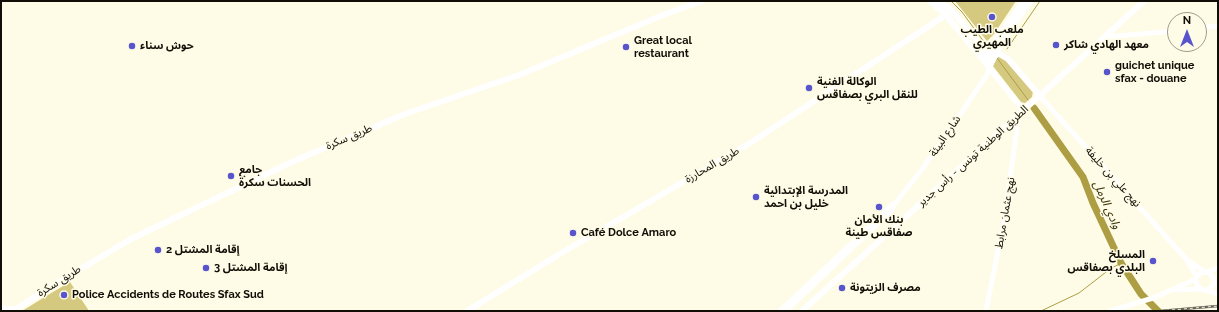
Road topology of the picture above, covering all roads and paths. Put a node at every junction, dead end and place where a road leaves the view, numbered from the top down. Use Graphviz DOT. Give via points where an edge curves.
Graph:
graph roads {
  1 [pos="702,1"];
  2 [pos="930,1"];
  3 [pos="939,1"];
  4 [pos="1024,1"];
  5 [pos="1030,1"];
  6 [pos="1144,1"];
  7 [pos="952,11"];
  8 [pos="946,15"];
  9 [pos="1218,26"];
  10 [pos="1207,27"];
  11 [pos="1167,32"];
  12 [pos="1005,37"];
  13 [pos="1105,37"];
  14 [pos="972,46"];
  15 [pos="989,52"];
  16 [pos="997,52"];
  17 [pos="1008,60"];
  18 [pos="987,65"];
  19 [pos="1039,95"];
  20 [pos="1014,99"];
  21 [pos="1021,112"];
  22 [pos="1014,119"];
  23 [pos="896,202"];
  24 [pos="1186,259"];
  25 [pos="1218,268"];
  26 [pos="1206,272"];
  27 [pos="1218,276"];
  28 [pos="1197,278"];
  29 [pos="1215,282"];
  30 [pos="1204,290"];
  31 [pos="1173,291"];
  32 [pos="1218,294"];
  33 [pos="1,308"];
  34 [pos="15,310"];
  35 [pos="467,311"];
  36 [pos="780,311"];
  37 [pos="786,311"];
  38 [pos="802,311"];
  39 [pos="986,311"];
  40 [pos="1110,311"];
  1 -- 34 [label="main road, طريق سكرة" via="519,75 405,114 298,159 131,239"];
  2 -- 8 [label="main road"];
  3 -- 7 [label="main road"];
  4 -- 15 [label="main road"];
  5 -- 12 [label="main road"];
  6 -- 13 [label="main road, الطريق الوطنية تونس - رأس جدير"];
  7 -- 8 [label="main road, طريق المحارزة"];
  7 -- 15 [label="main road" via="979,44"];
  8 -- 14 [label="main road"];
  8 -- 35 [label="main road, طريق المحارزة" via="750,143"];
  9 -- 10 [label="street"];
  11 -- 13 [label="street"];
  12 -- 16 [label="main road"];
  12 -- 17 [label="main road" via="1003,45"];
  13 -- 19 [label="main road, الطريق الوطنية تونس - رأس جدير"];
  14 -- 15 [label="main road" via="980,52"];
  14 -- 18 [label="main road"];
  15 -- 16 [label="main road"];
  15 -- 18 [label="main road"];
  16 -- 17 [label="main road"];
  16 -- 18 [label="main road"];
  17 -- 19 [label="main road"];
  18 -- 20 [label="main road"];
  18 -- 23 [label="street, شارع البيئة" via="985,78 923,168"];
  19 -- 21 [label="main road, الطريق الوطنية تونس - رأس جدير"];
  19 -- 24 [label="street, نهج علي بن خليفة"];
  20 -- 21 [label="main road"];
  20 -- 22 [label="main road"];
  21 -- 22 [label="main road, الطريق الوطنية تونس - رأس جدير"];
  21 -- 39 [label="street, نهج عثمان مرابط" via="1004,221"];
  22 -- 38 [label="main road, الطريق الوطنية تونس - رأس جدير"];
  23 -- 36 [label="street, شارع البيئة"];
  23 -- 37 [label="street, شارع البيئة" via="887,215"];
  24 -- 26 [label="street, نهج علي بن خليفة"];
  24 -- 28 [label="street, نهج علي بن خليفة"];
  25 -- 26 [label="street"];
  26 -- 28 [label="street"];
  26 -- 29 [label="street"];
  27 -- 29 [label="street"];
  28 -- 30 [label="street" via="1198,286"];
  28 -- 31 [label="street"];
  29 -- 30 [label="street"];
  30 -- 31 [label="street"];
  30 -- 32 [label="street"];
  31 -- 40 [label="street"];
  33 -- 34 [label="highway"];
}
